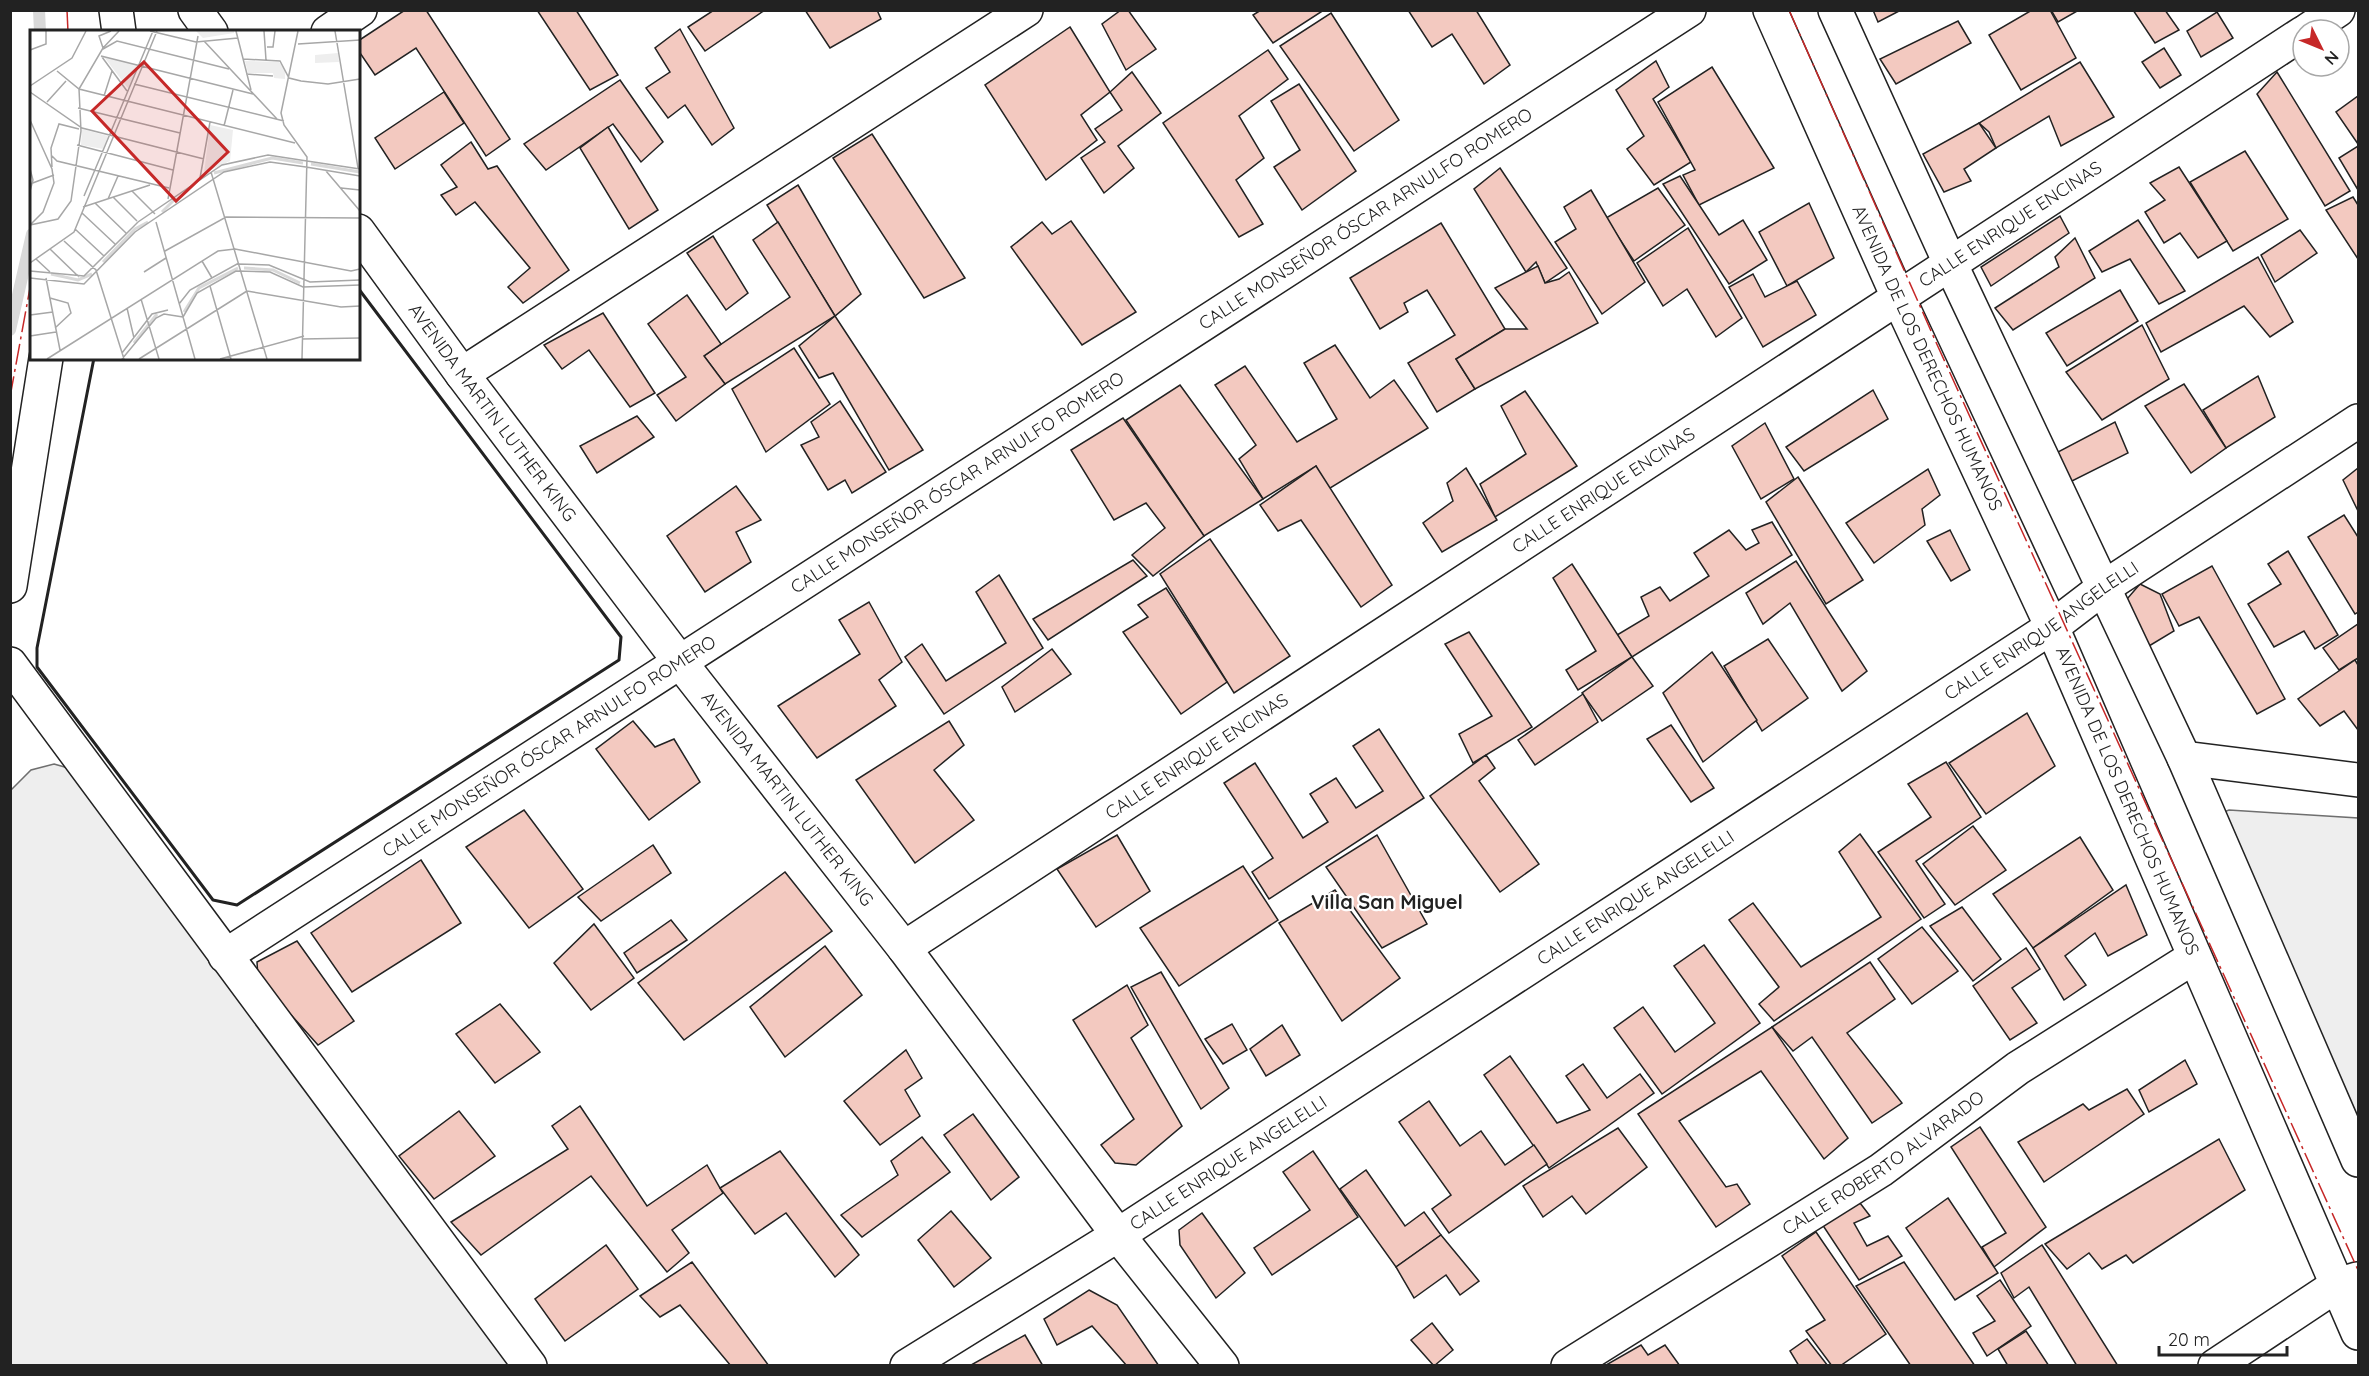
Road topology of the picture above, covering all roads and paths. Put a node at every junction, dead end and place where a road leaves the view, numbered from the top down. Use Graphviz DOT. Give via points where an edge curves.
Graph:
graph roads {
  1 [pos="116,10"];
  2 [pos="195,10"];
  3 [pos="360,10"];
  4 [pos="1026,10"];
  5 [pos="1689,10"];
  6 [pos="1770,10"];
  7 [pos="1835,10"];
  8 [pos="119,30"];
  9 [pos="210,30"];
  10 [pos="331,30"];
  11 [pos="2291,41"];
  12 [pos="360,234"];
  13 [pos="1950,263"];
  14 [pos="1898,297"];
  15 [pos="46,360"];
  16 [pos="462,374"];
  17 [pos="2358,421"];
  18 [pos="10,586"];
  19 [pos="2103,588"];
  20 [pos="2052,627"];
  21 [pos="680,662"];
  22 [pos="10,664"];
  23 [pos="2184,758"];
  24 [pos="2358,780"];
  25 [pos="904,948"];
  26 [pos="225,956"];
  27 [pos="2194,957"];
  28 [pos="2358,1160"];
  29 [pos="1118,1235"];
  30 [pos="2348,1282"];
  31 [pos="2358,1333"];
  32 [pos="531,1365"];
  33 [pos="907,1365"];
  34 [pos="1222,1365"];
  35 [pos="1568,1365"];
  36 [pos="2215,1365"];
  1 -- 8 [label="street"];
  2 -- 9 [label="street"];
  3 -- 10 [label="street"];
  4 -- 16 [label="street"];
  5 -- 21 [label="street, CALLE MONSEÑOR ÓSCAR ARNULFO ROMERO"];
  6 -- 14 [label="street, AVENIDA DE LOS DERECHOS HUMANOS"];
  7 -- 13 [label="street"];
  11 -- 13 [label="street, CALLE ENRIQUE ENCINAS"];
  12 -- 16 [label="street, AVENIDA MARTIN LUTHER KING"];
  13 -- 14 [label="street, CALLE ENRIQUE ENCINAS"];
  13 -- 19 [label="street"];
  14 -- 20 [label="street, AVENIDA DE LOS DERECHOS HUMANOS"];
  14 -- 25 [label="street, CALLE ENRIQUE ENCINAS"];
  15 -- 18 [label="street"];
  16 -- 21 [label="street, AVENIDA MARTIN LUTHER KING"];
  17 -- 19 [label="street, CALLE ENRIQUE ANGELELLI"];
  19 -- 20 [label="street, CALLE ENRIQUE ANGELELLI"];
  19 -- 23 [label="street"];
  20 -- 27 [label="street, AVENIDA DE LOS DERECHOS HUMANOS"];
  20 -- 29 [label="street, CALLE ENRIQUE ANGELELLI"];
  21 -- 25 [label="street, AVENIDA MARTIN LUTHER KING"];
  21 -- 26 [label="street, CALLE MONSEÑOR ÓSCAR ARNULFO ROMERO"];
  22 -- 26 [label="street"];
  23 -- 24 [label="street"];
  23 -- 28 [label="street"];
  25 -- 29 [label="street, AVENIDA MARTIN LUTHER KING"];
  26 -- 32 [label="street"];
  27 -- 30 [label="street, AVENIDA DE LOS DERECHOS HUMANOS"];
  27 -- 35 [label="street, CALLE ROBERTO ALVARADO" via="2018,1068 1881,1170"];
  29 -- 33 [label="street, CALLE ENRIQUE ANGELELLI"];
  29 -- 34 [label="street, AVENIDA MARTIN LUTHER KING"];
  30 -- 31 [label="street, AVENIDA DE LOS DERECHOS HUMANOS"];
  30 -- 36 [label="street"];
}
